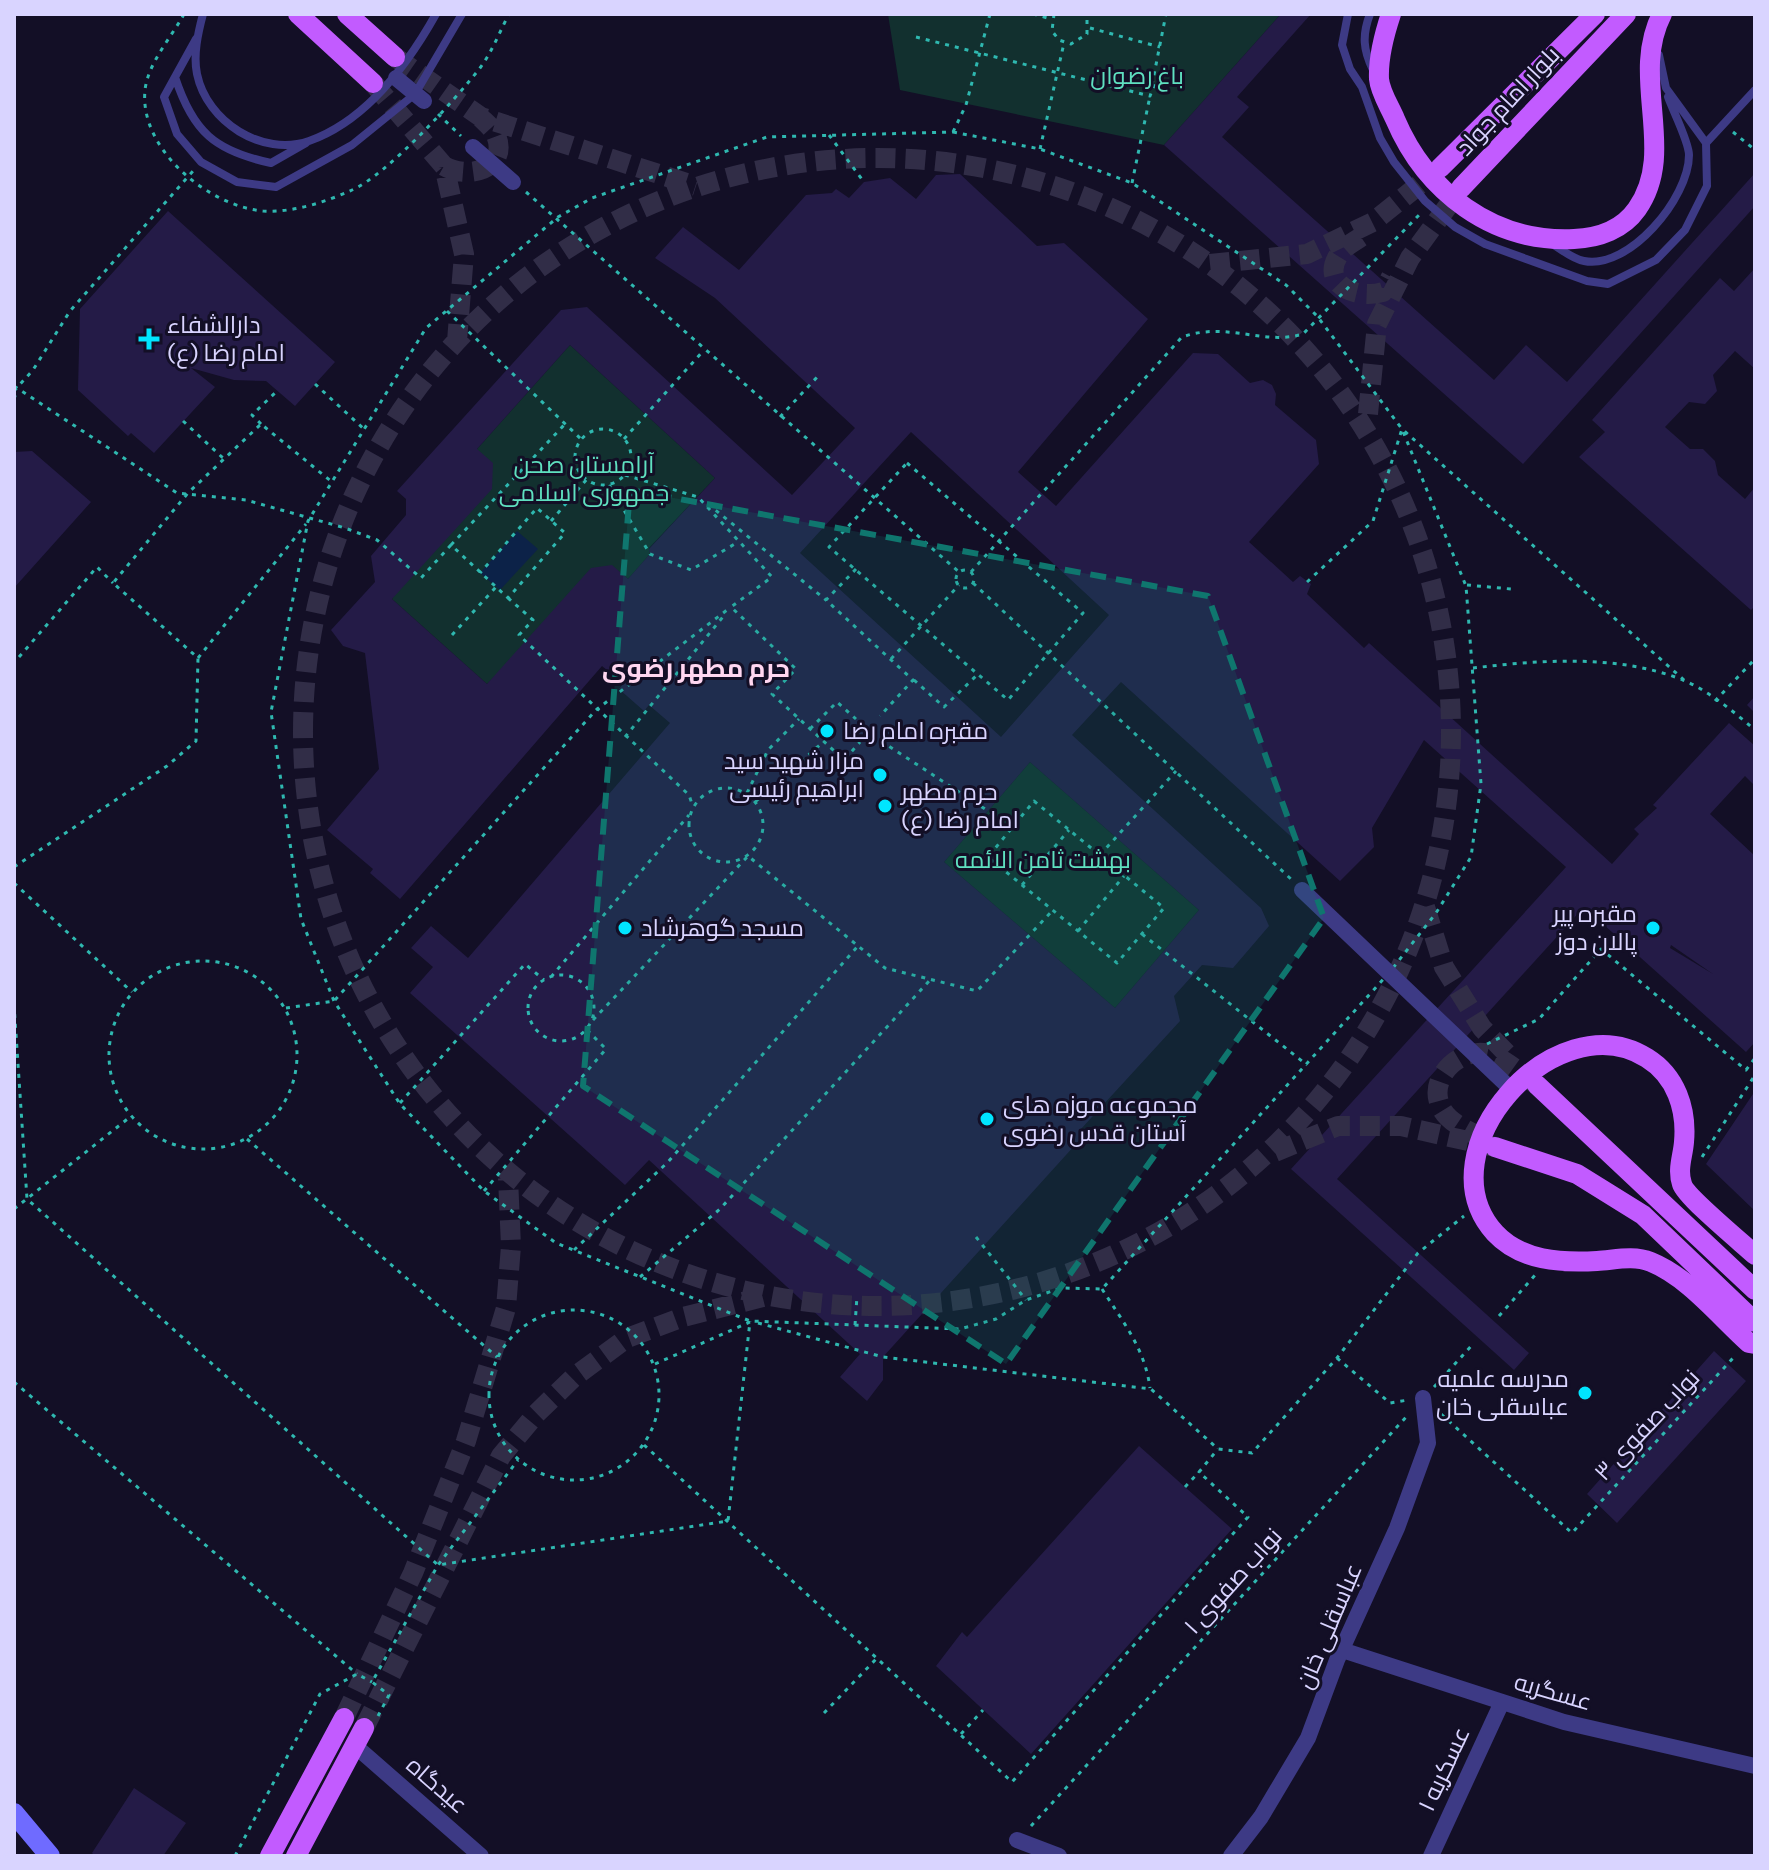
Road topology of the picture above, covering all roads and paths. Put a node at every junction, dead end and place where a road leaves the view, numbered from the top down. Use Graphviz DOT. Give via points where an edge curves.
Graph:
graph roads {
  1 [pos="203,14"];
  2 [pos="298,14"];
  3 [pos="347,14"];
  4 [pos="436,14"];
  5 [pos="462,14"];
  6 [pos="509,14"];
  7 [pos="990,14"];
  8 [pos="1033,14"];
  9 [pos="1054,14"];
  10 [pos="1087,14"];
  11 [pos="1166,14"];
  12 [pos="1348,14"];
  13 [pos="1370,14"];
  14 [pos="1391,14"];
  15 [pos="1595,14"];
  16 [pos="1626,14"];
  17 [pos="1051,19"];
  18 [pos="1658,22"];
  19 [pos="1090,28"];
  20 [pos="916,37"];
  21 [pos="197,38"];
  22 [pos="1064,43"];
  23 [pos="1160,47"];
  24 [pos="979,53"];
  25 [pos="395,57"];
  26 [pos="1057,73"];
  27 [pos="175,77"];
  28 [pos="396,78"];
  29 [pos="1379,82"];
  30 [pos="373,83"];
  31 [pos="1155,83"];
  32 [pos="1666,88"];
  33 [pos="1755,90"];
  34 [pos="1150,96"];
  35 [pos="420,97"];
  36 [pos="438,114"];
  37 [pos="1724,124"];
  38 [pos="953,132"];
  39 [pos="829,135"];
  40 [pos="308,142"];
  41 [pos="1706,143"];
  42 [pos="473,147"];
  43 [pos="1040,149"];
  44 [pos="1755,150"];
  45 [pos="201,162"];
  46 [pos="1440,168"];
  47 [pos="513,182"];
  48 [pos="864,182"];
  49 [pos="1132,183"];
  50 [pos="1461,188"];
  51 [pos="1430,204"];
  52 [pos="558,217"];
  53 [pos="1547,241"];
  54 [pos="447,311"];
  55 [pos="1317,316"];
  56 [pos="704,350"];
  57 [pos="819,375"];
  58 [pos="315,384"];
  59 [pos="15,389"];
  60 [pos="277,391"];
  61 [pos="14,399"];
  62 [pos="780,417"];
  63 [pos="183,421"];
  64 [pos="261,424"];
  65 [pos="565,424"];
  66 [pos="364,429"];
  67 [pos="1402,429"];
  68 [pos="582,440"];
  69 [pos="623,440"];
  70 [pos="224,459"];
  71 [pos="625,475"];
  72 [pos="587,479"];
  73 [pos="332,482"];
  74 [pos="609,485"];
  75 [pos="188,493"];
  76 [pos="698,497"];
  77 [pos="874,500"];
  78 [pos="308,521"];
  79 [pos="551,521"];
  80 [pos="739,541"];
  81 [pos="997,542"];
  82 [pos="451,545"];
  83 [pos="856,569"];
  84 [pos="959,572"];
  85 [pos="971,572"];
  86 [pos="480,573"];
  87 [pos="1307,582"];
  88 [pos="113,583"];
  89 [pos="973,583"];
  90 [pos="959,585"];
  91 [pos="1466,586"];
  92 [pos="496,587"];
  93 [pos="1511,589"];
  94 [pos="508,598"];
  95 [pos="826,600"];
  96 [pos="731,607"];
  97 [pos="922,625"];
  98 [pos="452,635"];
  99 [pos="1048,654"];
  100 [pos="19,657"];
  101 [pos="198,658"];
  102 [pos="891,659"];
  103 [pos="1755,659"];
  104 [pos="1473,668"];
  105 [pos="978,674"];
  106 [pos="913,680"];
  107 [pos="1684,680"];
  108 [pos="1715,701"];
  109 [pos="596,710"];
  110 [pos="880,716"];
  111 [pos="799,719"];
  112 [pos="856,719"];
  113 [pos="810,729"];
  114 [pos="1755,730"];
  115 [pos="625,737"];
  116 [pos="823,741"];
  117 [pos="881,741"];
  118 [pos="860,742"];
  119 [pos="1176,771"];
  120 [pos="747,793"];
  121 [pos="756,801"];
  122 [pos="692,809"];
  123 [pos="1013,827"];
  124 [pos="1070,829"];
  125 [pos="1100,855"];
  126 [pos="748,856"];
  127 [pos="14,867"];
  128 [pos="1124,875"];
  129 [pos="14,883"];
  130 [pos="1022,885"];
  131 [pos="1302,890"];
  132 [pos="1053,910"];
  133 [pos="1078,931"];
  134 [pos="1142,934"];
  135 [pos="858,946"];
  136 [pos="1389,973"];
  137 [pos="551,977"];
  138 [pos="931,979"];
  139 [pos="544,980"];
  140 [pos="132,992"];
  141 [pos="334,1001"];
  142 [pos="14,1004"];
  143 [pos="286,1008"];
  144 [pos="593,1020"];
  145 [pos="587,1030"];
  146 [pos="1484,1046"];
  147 [pos="1755,1058"];
  148 [pos="1307,1065"];
  149 [pos="1755,1075"];
  150 [pos="1537,1085"];
  151 [pos="1512,1090"];
  152 [pos="400,1104"];
  153 [pos="130,1116"];
  154 [pos="247,1139"];
  155 [pos="1495,1147"];
  156 [pos="1682,1187"];
  157 [pos="484,1191"];
  158 [pos="27,1199"];
  159 [pos="1478,1204"];
  160 [pos="14,1209"];
  161 [pos="976,1237"];
  162 [pos="573,1250"];
  163 [pos="1755,1255"];
  164 [pos="1540,1259"];
  165 [pos="640,1277"];
  166 [pos="1102,1289"];
  167 [pos="1755,1290"];
  168 [pos="857,1296"];
  169 [pos="1026,1300"];
  170 [pos="1499,1316"];
  171 [pos="750,1321"];
  172 [pos="1755,1322"];
  173 [pos="855,1325"];
  174 [pos="1473,1344"];
  175 [pos="1752,1344"];
  176 [pos="497,1357"];
  177 [pos="1337,1358"];
  178 [pos="655,1364"];
  179 [pos="14,1382"];
  180 [pos="1150,1389"];
  181 [pos="1423,1398"];
  182 [pos="644,1445"];
  183 [pos="1218,1449"];
  184 [pos="518,1460"];
  185 [pos="1199,1472"];
  186 [pos="1185,1487"];
  187 [pos="728,1521"];
  188 [pos="438,1565"];
  189 [pos="1342,1650"];
  190 [pos="878,1657"];
  191 [pos="357,1674"];
  192 [pos="372,1682"];
  193 [pos="1502,1702"];
  194 [pos="983,1710"];
  195 [pos="824,1713"];
  196 [pos="344,1718"];
  197 [pos="369,1726"];
  198 [pos="961,1734"];
  199 [pos="361,1751"];
  200 [pos="1755,1766"];
  201 [pos="14,1813"];
  202 [pos="1017,1840"];
  203 [pos="50,1856"];
  204 [pos="235,1856"];
  205 [pos="270,1856"];
  206 [pos="296,1856"];
  207 [pos="481,1856"];
  208 [pos="1059,1856"];
  209 [pos="1231,1856"];
  210 [pos="1431,1856"];
  1 -- 21 [label="lane"];
  2 -- 30 [label="main road"];
  3 -- 25 [label="main road"];
  4 -- 28 [label="lane"];
  5 -- 35 [label="lane"];
  6 -- 36 [label="path" via="481,66"];
  7 -- 24 [label="path"];
  8 -- 17 [label="path"];
  9 -- 17 [label="path"];
  10 -- 19 [label="path"];
  11 -- 23 [label="path"];
  12 -- 51 [label="lane" via="1342,45 1350,69 1394,162"];
  13 -- 29 [label="lane" via="1365,53"];
  14 -- 29 [label="main road" via="1382,41"];
  15 -- 46 [label="main road, بلوار امام جواد"];
  16 -- 50 [label="main road, بلوار امام جواد"];
  17 -- 22 [label="path" via="1052,31"];
  18 -- 32 [label="lane"];
  18 -- 53 [label="main road" via="1648,60 1655,140 1651,178 1638,208 1619,228 1587,239"];
  19 -- 22 [label="path" via="1083,39"];
  19 -- 23 [label="path"];
  20 -- 24 [label="path"];
  21 -- 27 [label="lane"];
  21 -- 40 [label="lane" via="197,74 211,107 237,132 272,145"];
  22 -- 26 [label="path"];
  23 -- 34 [label="path"];
  24 -- 26 [label="path"];
  24 -- 38 [label="path"];
  26 -- 34 [label="path"];
  26 -- 43 [label="path"];
  27 -- 40 [label="lane" via="186,110 200,128 237,156 271,163"];
  27 -- 45 [label="lane" via="164,97 177,134"];
  28 -- 35 [label="street"];
  28 -- 40 [label="lane" via="340,125"];
  29 -- 53 [label="main road" via="1421,167 1442,192 1473,215"];
  31 -- 34 [label="path"];
  32 -- 41 [label="lane"];
  32 -- 53 [label="lane" via="1689,155 1660,225 1630,249 1599,261 1583,261"];
  33 -- 37 [label="lane"];
  34 -- 49 [label="path"];
  35 -- 36 [label="path"];
  35 -- 45 [label="lane" via="352,145 276,187 237,182"];
  36 -- 42 [label="path"];
  37 -- 41 [label="lane"];
  37 -- 44 [label="path"];
  38 -- 39 [label="path"];
  38 -- 43 [label="path"];
  39 -- 48 [label="path"];
  39 -- 52 [label="path" via="767,137 592,198"];
  41 -- 51 [label="lane" via="1707,186 1685,230 1656,260 1608,284 1485,244"];
  42 -- 47 [label="street"];
  43 -- 49 [label="path"];
  45 -- 59 [label="path" via="70,311"];
  47 -- 52 [label="path"];
  49 -- 55 [label="path" via="1286,285"];
  51 -- 55 [label="path"];
  52 -- 54 [label="path"];
  52 -- 56 [label="path"];
  54 -- 65 [label="path"];
  54 -- 66 [label="path" via="426,328"];
  55 -- 67 [label="path"];
  55 -- 81 [label="path" via="1303,334 1285,340 1231,330 1182,337"];
  56 -- 62 [label="path"];
  56 -- 69 [label="path"];
  57 -- 62 [label="path"];
  58 -- 66 [label="path"];
  59 -- 61 [label="path"];
  59 -- 75 [label="path" via="177,493"];
  60 -- 64 [label="path" via="252,415"];
  62 -- 77 [label="path"];
  63 -- 70 [label="path"];
  64 -- 70 [label="path"];
  64 -- 73 [label="path"];
  65 -- 68 [label="path"];
  65 -- 82 [label="path"];
  66 -- 73 [label="path"];
  67 -- 87 [label="path" via="1373,521"];
  67 -- 91 [label="path"];
  67 -- 107 [label="path"];
  68 -- 69 [label="path" via="601,429 618,433"];
  68 -- 72 [label="path" via="575,460"];
  69 -- 71 [label="path" via="631,457"];
  70 -- 75 [label="path"];
  71 -- 74 [label="path"];
  71 -- 76 [label="path"];
  72 -- 74 [label="path"];
  72 -- 79 [label="path"];
  73 -- 78 [label="path"];
  74 -- 80 [label="path" via="650,554 691,570"];
  75 -- 78 [label="path" via="267,505"];
  75 -- 88 [label="path"];
  76 -- 80 [label="path"];
  76 -- 95 [label="path"];
  77 -- 81 [label="path" via="907,463"];
  77 -- 83 [label="path" via="829,547"];
  77 -- 84 [label="path"];
  78 -- 82 [label="path" via="377,540 421,578"];
  78 -- 101 [label="path"];
  78 -- 141 [label="path" via="271,712 301,919"];
  79 -- 86 [label="path" via="537,508"];
  79 -- 94 [label="path" via="565,533"];
  80 -- 96 [label="path" via="772,577"];
  81 -- 85 [label="path"];
  81 -- 99 [label="path" via="1083,613"];
  82 -- 86 [label="path"];
  83 -- 95 [label="path"];
  83 -- 97 [label="path"];
  84 -- 85 [label="path"];
  84 -- 90 [label="path"];
  85 -- 89 [label="path"];
  86 -- 92 [label="path"];
  88 -- 100 [label="path" via="97,567"];
  88 -- 101 [label="path"];
  89 -- 90 [label="path"];
  89 -- 99 [label="path"];
  90 -- 97 [label="path"];
  91 -- 93 [label="path"];
  91 -- 104 [label="path"];
  92 -- 94 [label="path"];
  92 -- 98 [label="path"];
  94 -- 109 [label="path" via="533,620 519,635"];
  95 -- 102 [label="path"];
  96 -- 109 [label="path"];
  96 -- 111 [label="path" via="796,669 772,694"];
  96 -- 115 [label="path"];
  97 -- 102 [label="path"];
  97 -- 105 [label="path"];
  99 -- 105 [label="path" via="1008,700"];
  99 -- 119 [label="path"];
  101 -- 127 [label="path" via="196,741 167,766"];
  102 -- 106 [label="path"];
  103 -- 108 [label="path"];
  104 -- 107 [label="path" via="1552,659"];
  104 -- 136 [label="path" via="1481,784 1471,857"];
  105 -- 106 [label="path" via="944,707"];
  106 -- 110 [label="path"];
  107 -- 108 [label="path"];
  108 -- 114 [label="path"];
  109 -- 115 [label="path"];
  109 -- 141 [label="path"];
  111 -- 113 [label="path"];
  111 -- 120 [label="path" via="768,750"];
  112 -- 113 [label="path" via="837,702"];
  113 -- 116 [label="path"];
  115 -- 122 [label="path" via="689,795"];
  116 -- 118 [label="path" via="844,760"];
  116 -- 121 [label="path"];
  117 -- 123 [label="path"];
  119 -- 125 [label="path"];
  119 -- 131 [label="path"];
  120 -- 121 [label="path"];
  120 -- 122 [label="path" via="711,790"];
  121 -- 126 [label="path" via="763,836"];
  122 -- 126 [label="path" via="690,835 703,854 725,862"];
  122 -- 137 [label="path"];
  123 -- 124 [label="path" via="1034,801"];
  123 -- 130 [label="path" via="988,857"];
  124 -- 125 [label="path"];
  124 -- 130 [label="path"];
  125 -- 128 [label="path"];
  126 -- 135 [label="path"];
  126 -- 144 [label="path"];
  128 -- 133 [label="path"];
  128 -- 134 [label="path" via="1164,908"];
  129 -- 140 [label="path"];
  130 -- 132 [label="path"];
  131 -- 136 [label="street"];
  132 -- 133 [label="path"];
  132 -- 138 [label="path" via="977,991"];
  133 -- 134 [label="path" via="1117,963"];
  134 -- 148 [label="path"];
  135 -- 138 [label="path" via="885,968"];
  135 -- 162 [label="path" via="668,1162"];
  136 -- 148 [label="path"];
  136 -- 151 [label="street"];
  137 -- 139 [label="path"];
  137 -- 144 [label="path" via="572,977 589,990"];
  138 -- 165 [label="path" via="720,1209"];
  139 -- 145 [label="path" via="529,1005 539,1033 569,1041"];
  139 -- 152 [label="path" via="525,964"];
  140 -- 143 [label="path" via="155,973 183,962 213,960 242,968 267,985"];
  140 -- 153 [label="path" via="109,1040 116,1093"];
  141 -- 143 [label="path"];
  141 -- 152 [label="path"];
  142 -- 158 [label="path"];
  143 -- 154 [label="path" via="296,1037 297,1067 289,1096 271,1121"];
  144 -- 145 [label="path"];
  145 -- 157 [label="path" via="606,1049"];
  146 -- 147 [label="path" via="1539,1019 1601,949 1746,1070"];
  148 -- 166 [label="path"];
  149 -- 156 [label="path"];
  150 -- 167 [label="main road"];
  151 -- 156 [label="main road" via="1568,1050 1626,1047 1647,1058 1678,1092 1685,1121"];
  151 -- 159 [label="main road" via="1474,1157"];
  152 -- 157 [label="path"];
  153 -- 154 [label="path" via="155,1136 185,1147 216,1148"];
  153 -- 158 [label="path"];
  154 -- 176 [label="path"];
  155 -- 172 [label="main road" via="1577,1174 1643,1215"];
  156 -- 163 [label="main road"];
  157 -- 162 [label="path"];
  158 -- 160 [label="path"];
  158 -- 188 [label="path"];
  159 -- 164 [label="main road" via="1494,1232 1517,1251"];
  159 -- 177 [label="path" via="1418,1253"];
  161 -- 169 [label="path"];
  162 -- 165 [label="path"];
  164 -- 170 [label="path" via="1536,1275"];
  164 -- 175 [label="main road" via="1649,1261 1676,1276"];
  165 -- 171 [label="path"];
  166 -- 169 [label="path" via="1061,1288"];
  166 -- 180 [label="path" via="1136,1341 1147,1364"];
  168 -- 173 [label="path"];
  169 -- 173 [label="path" via="996,1319 960,1329"];
  171 -- 173 [label="path"];
  171 -- 178 [label="path"];
  171 -- 180 [label="path" via="883,1357"];
  171 -- 187 [label="path"];
  174 -- 181 [label="path, نواب صفوی ۱"];
  175 -- 181 [label="path, نواب صفوی ۳" via="1572,1533"];
  176 -- 178 [label="path" via="514,1333 537,1317 564,1309 593,1311 619,1321 641,1339"];
  176 -- 184 [label="path" via="489,1383 490,1412 500,1438"];
  177 -- 181 [label="path" via="1390,1403"];
  177 -- 183 [label="path" via="1252,1453"];
  178 -- 182 [label="path" via="657,1419"];
  179 -- 191 [label="path"];
  180 -- 183 [label="path"];
  181 -- 189 [label="street, عباسقلی خان" via="1428,1443"];
  181 -- 202 [label="path, نواب صفوی ۱"];
  182 -- 184 [label="path" via="599,1477 571,1480 543,1474"];
  182 -- 187 [label="path"];
  183 -- 185 [label="path"];
  184 -- 188 [label="path"];
  185 -- 186 [label="path"];
  185 -- 198 [label="path" via="1248,1517 1012,1782"];
  187 -- 188 [label="path"];
  187 -- 190 [label="path"];
  188 -- 192 [label="path"];
  189 -- 193 [label="street, عسگریه"];
  189 -- 209 [label="street, عباسقلی خان" via="1308,1738"];
  190 -- 195 [label="path"];
  190 -- 198 [label="path"];
  191 -- 192 [label="path"];
  191 -- 204 [label="path" via="320,1694"];
  192 -- 197 [label="path" via="389,1695"];
  193 -- 200 [label="street, عسگریه" via="1564,1722"];
  193 -- 210 [label="street, عسکریه ۱"];
  194 -- 198 [label="path"];
  196 -- 205 [label="main road"];
  197 -- 206 [label="main road"];
  199 -- 207 [label="street, عیدگاه"];
  201 -- 203 [label="main road"];
  202 -- 208 [label="street"];
}
